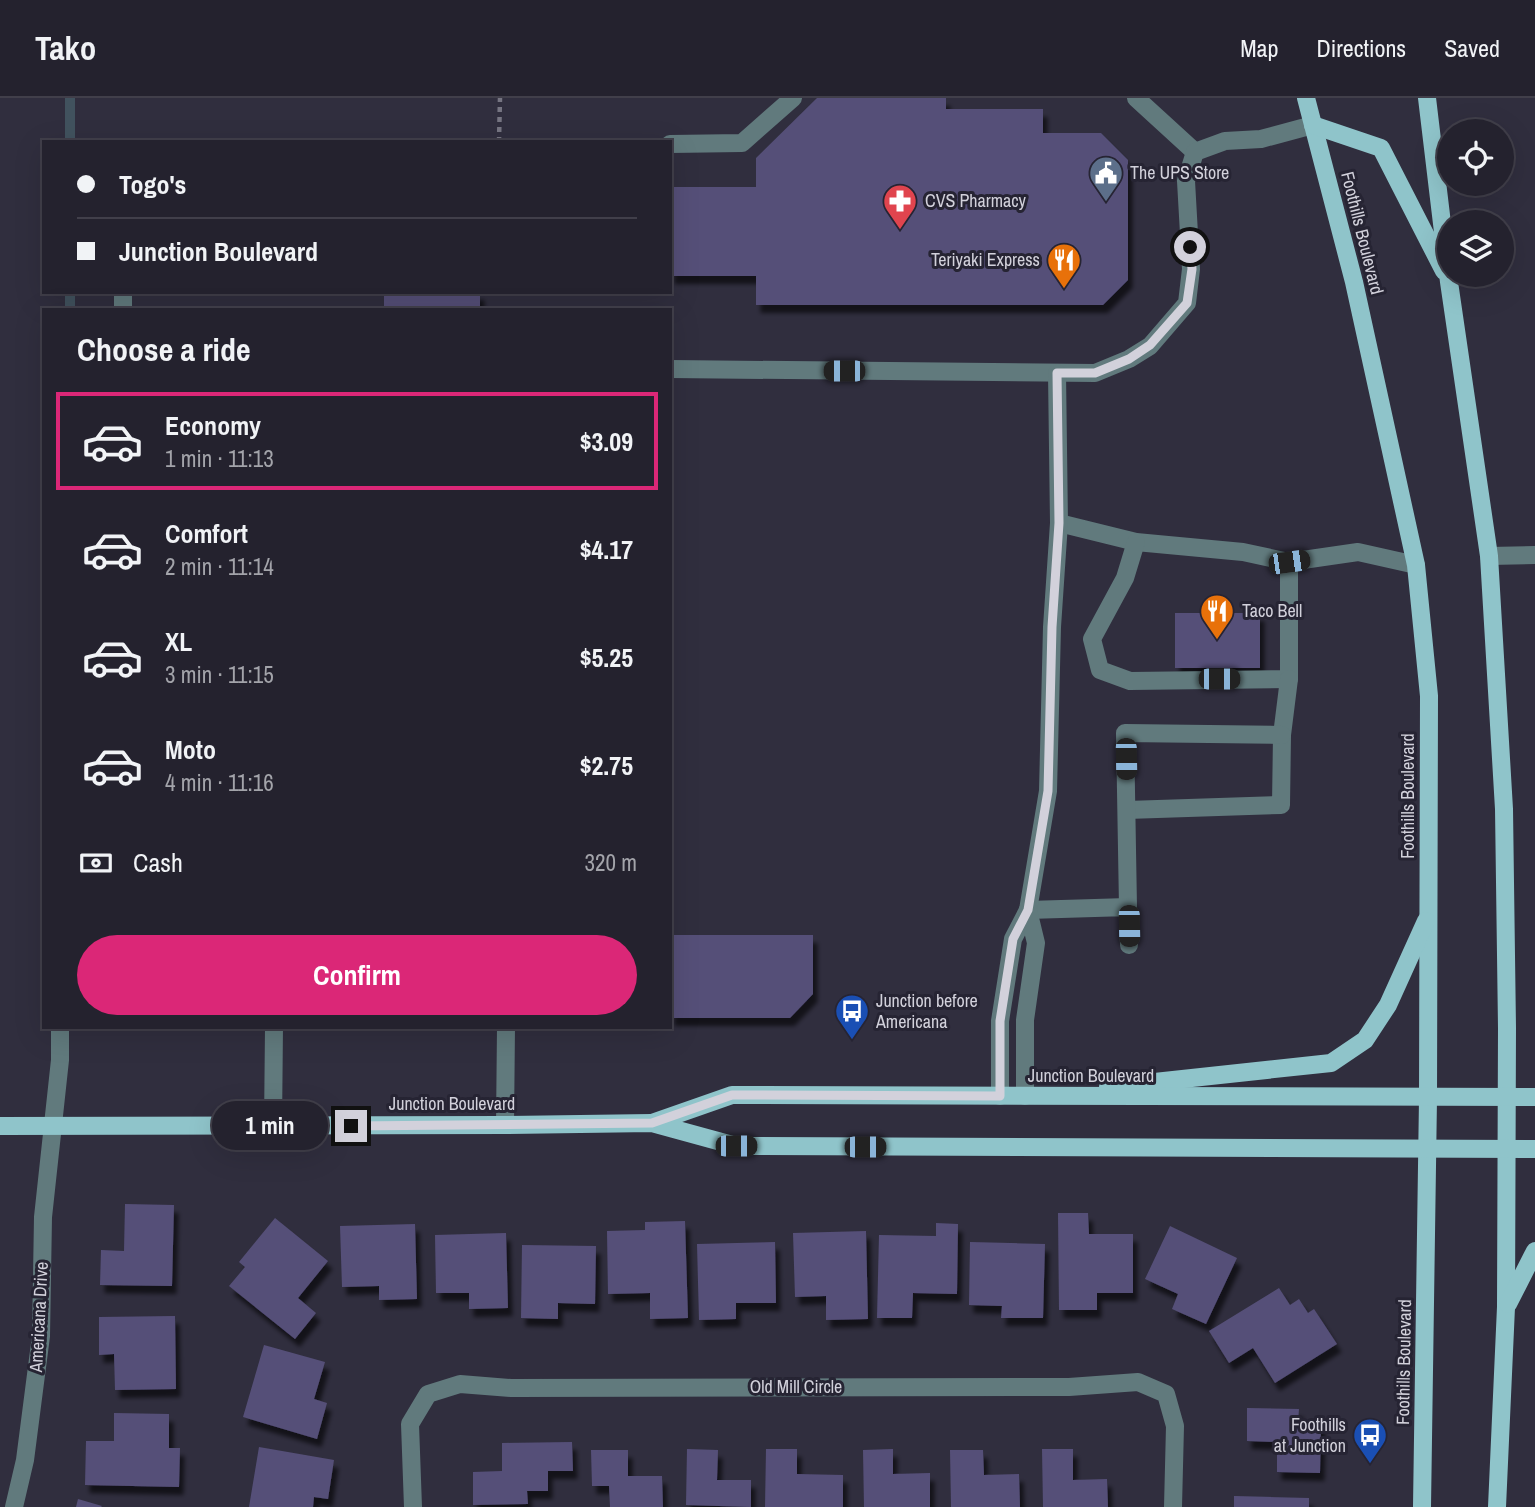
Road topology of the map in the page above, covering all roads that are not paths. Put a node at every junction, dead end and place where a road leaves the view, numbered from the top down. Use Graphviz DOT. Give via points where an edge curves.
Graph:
graph roads {
  1 [pos="793,98"];
  2 [pos="1136,98"];
  3 [pos="1306,98"];
  4 [pos="1428,99"];
  5 [pos="1313,125"];
  6 [pos="672,144"];
  7 [pos="1195,152"];
  8 [pos="1441,210"];
  9 [pos="1437,258"];
  10 [pos="1450,287"];
  11 [pos="672,369"];
  12 [pos="1057,373"];
  13 [pos="1059,523"];
  14 [pos="1136,542"];
  15 [pos="1535,555"];
  16 [pos="1489,556"];
  17 [pos="1289,562"];
  18 [pos="1416,565"];
  19 [pos="1289,679"];
  20 [pos="1282,735"];
  21 [pos="1127,810"];
  22 [pos="1128,907"];
  23 [pos="1028,910"];
  24 [pos="1429,915"];
  25 [pos="1129,945"];
  26 [pos="60,1029"];
  27 [pos="274,1029"];
  28 [pos="506,1029"];
  29 [pos="1000,1096"];
  30 [pos="1025,1096"];
  31 [pos="1535,1097"];
  32 [pos="1428,1098"];
  33 [pos="1507,1098"];
  34 [pos="652,1123"];
  35 [pos="505,1125"];
  36 [pos="0,1126"];
  37 [pos="53,1126"];
  38 [pos="273,1126"];
  39 [pos="1428,1149"];
  40 [pos="1507,1149"];
  41 [pos="1535,1149"];
  42 [pos="1535,1251"];
  43 [pos="1506,1307"];
  44 [pos="14,1507"];
  45 [pos="413,1507"];
  46 [pos="1173,1507"];
  47 [pos="1422,1507"];
  48 [pos="1497,1507"];
  1 -- 6 [label="street" via="742,144"];
  2 -- 7 [label="street"];
  3 -- 5 [label="main road, Foothills Boulevard"];
  4 -- 8 [label="main road"];
  5 -- 7 [label="street" via="1261,139 1225,141"];
  5 -- 9 [label="main road" via="1381,148"];
  5 -- 18 [label="main road, Foothills Boulevard" via="1354,282"];
  7 -- 12 [label="street" via="1186,181 1192,269 1187,303 1150,345 1129,359 1095,373"];
  10 -- 16 [label="main road"];
  11 -- 12 [label="street"];
  12 -- 13 [label="street"];
  13 -- 14 [label="street"];
  13 -- 23 [label="street" via="1048,791"];
  14 -- 17 [label="street" via="1243,552"];
  14 -- 19 [label="street" via="1125,578 1092,639 1100,670 1130,681"];
  15 -- 16 [label="street"];
  16 -- 33 [label="main road" via="1504,809"];
  17 -- 18 [label="street" via="1358,552"];
  17 -- 19 [label="street"];
  18 -- 24 [label="main road, Foothills Boulevard" via="1429,696"];
  19 -- 20 [label="street"];
  20 -- 21 [label="street" via="1281,805"];
  20 -- 21 [label="street" via="1125,733"];
  21 -- 22 [label="street"];
  22 -- 23 [label="street"];
  22 -- 25 [label="street"];
  23 -- 29 [label="street" via="1013,939 1000,1021"];
  23 -- 30 [label="street" via="1036,943 1025,1020"];
  24 -- 30 [label="main road" via="1388,1005 1365,1040 1331,1063"];
  24 -- 32 [label="main road, Foothills Boulevard"];
  26 -- 37 [label="street, Americana Drive"];
  27 -- 38 [label="street"];
  28 -- 35 [label="street"];
  29 -- 30 [label="main road, Junction Boulevard"];
  29 -- 34 [label="main road, Junction Boulevard" via="732,1095"];
  30 -- 32 [label="main road, Junction Boulevard"];
  31 -- 33 [label="main road, Junction Boulevard"];
  32 -- 33 [label="main road, Junction Boulevard"];
  32 -- 39 [label="main road, Foothills Boulevard"];
  33 -- 40 [label="main road"];
  34 -- 35 [label="main road, Junction Boulevard"];
  34 -- 39 [label="main road, Junction Boulevard" via="736,1146"];
  35 -- 38 [label="main road, Junction Boulevard"];
  36 -- 37 [label="main road, Junction Boulevard"];
  37 -- 38 [label="main road, Junction Boulevard"];
  37 -- 44 [label="street, Americana Drive" via="43,1217 35,1397"];
  39 -- 40 [label="main road, Junction Boulevard"];
  39 -- 47 [label="main road, Foothills Boulevard"];
  40 -- 41 [label="main road, Junction Boulevard"];
  40 -- 43 [label="main road"];
  42 -- 43 [label="main road"];
  43 -- 48 [label="main road"];
  45 -- 46 [label="street, Old Mill Circle" via="410,1424 428,1394 460,1384 511,1388 1069,1387 1138,1382 1166,1394 1172,1415"];
}
